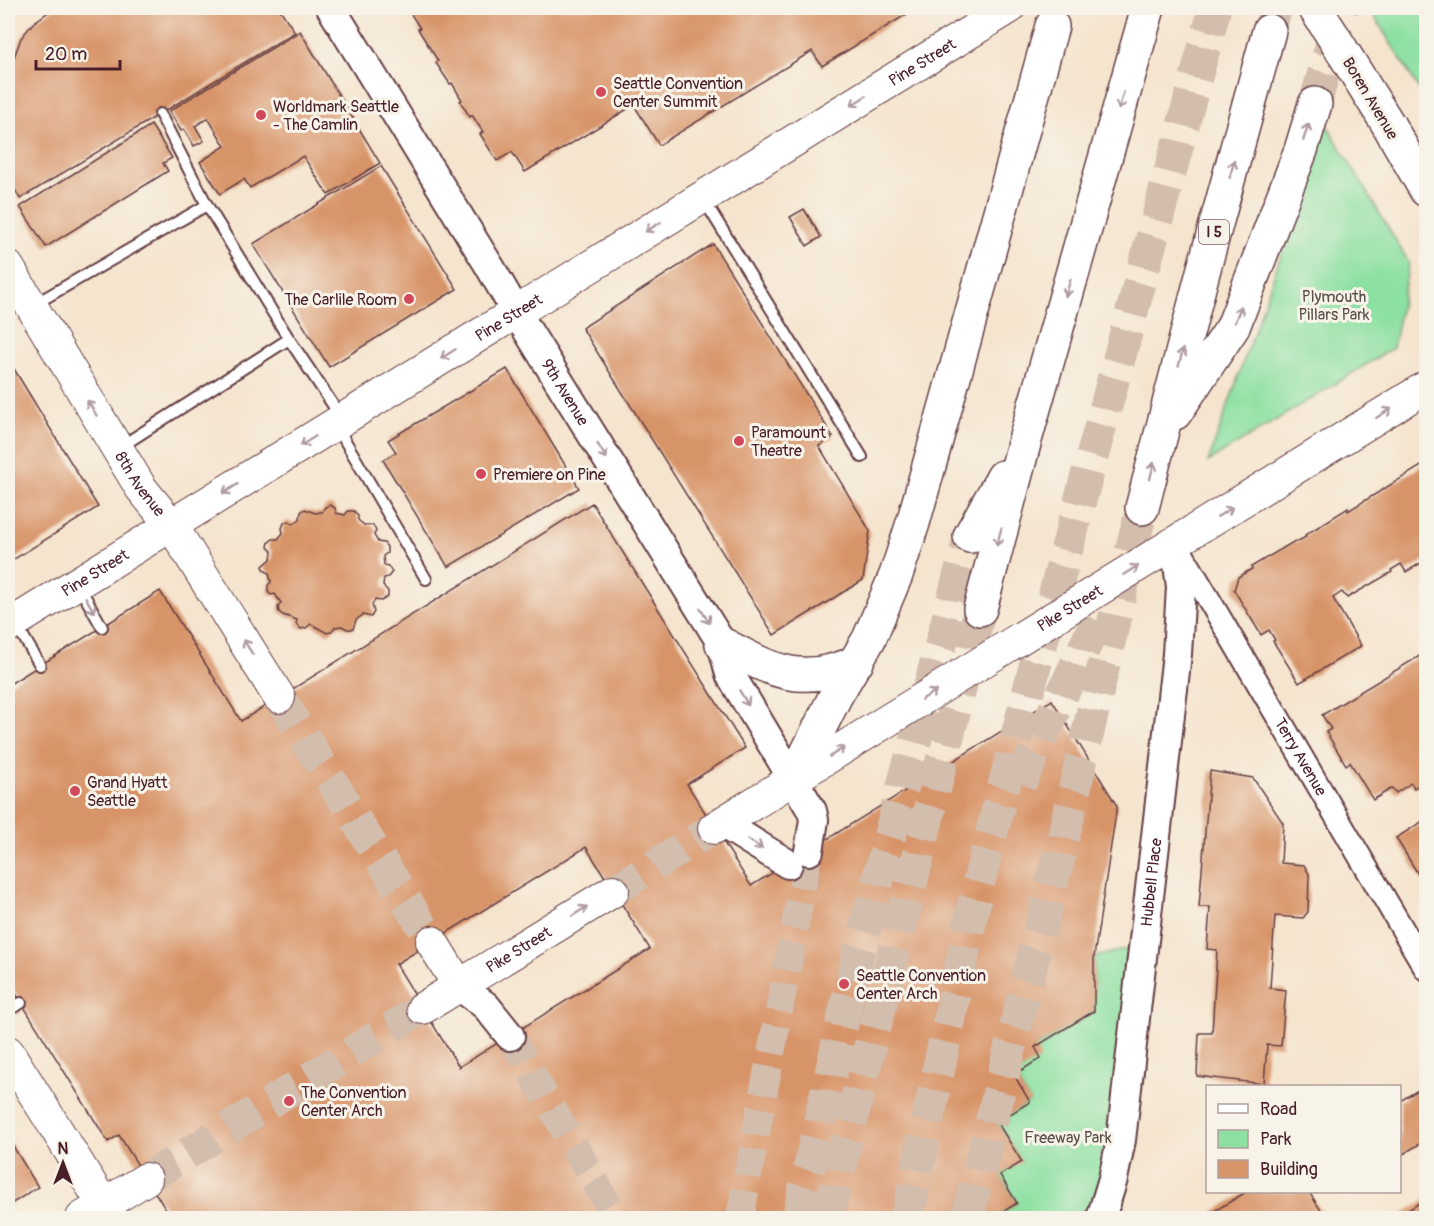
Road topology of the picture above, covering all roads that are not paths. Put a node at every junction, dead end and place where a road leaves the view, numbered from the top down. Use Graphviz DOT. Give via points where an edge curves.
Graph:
graph roads {
  1 [pos="331,8"];
  2 [pos="1148,8"];
  3 [pos="1315,8"];
  4 [pos="999,13"];
  5 [pos="1052,26"];
  6 [pos="1269,31"];
  7 [pos="1315,104"];
  8 [pos="160,114"];
  9 [pos="1426,190"];
  10 [pos="702,197"];
  11 [pos="207,205"];
  12 [pos="8,267"];
  13 [pos="31,306"];
  14 [pos="516,312"];
  15 [pos="290,339"];
  16 [pos="1426,387"];
  17 [pos="339,422"];
  18 [pos="1161,434"];
  19 [pos="1025,440"];
  20 [pos="117,448"];
  21 [pos="862,457"];
  22 [pos="1142,508"];
  23 [pos="172,526"];
  24 [pos="970,536"];
  25 [pos="1175,543"];
  26 [pos="426,579"];
  27 [pos="77,583"];
  28 [pos="980,609"];
  29 [pos="11,624"];
  30 [pos="102,627"];
  31 [pos="722,644"];
  32 [pos="857,662"];
  33 [pos="40,665"];
  34 [pos="279,697"];
  35 [pos="794,779"];
  36 [pos="718,826"];
  37 [pos="614,891"];
  38 [pos="432,942"];
  39 [pos="1426,969"];
  40 [pos="459,986"];
  41 [pos="21,1003"];
  42 [pos="423,1008"];
  43 [pos="8,1010"];
  44 [pos="510,1036"];
  45 [pos="8,1052"];
  46 [pos="146,1179"];
  47 [pos="99,1214"];
  48 [pos="1101,1218"];
  1 -- 14 [label="street, 9th Avenue"];
  2 -- 19 [label="main road, one-way"];
  3 -- 9 [label="main road, Boren Avenue, bridge"];
  4 -- 10 [label="main road, Pine Street, one-way"];
  5 -- 32 [label="main road" via="913,523 896,575"];
  18 -- 6 [label="main road, I 5, one-way"];
  18 -- 7 [label="main road, one-way" via="1233,327"];
  8 -- 11 [label="lane"];
  10 -- 14 [label="main road, Pine Street, one-way"];
  10 -- 21 [label="lane"];
  11 -- 13 [label="lane"];
  11 -- 15 [label="lane"];
  12 -- 13 [label="main road, 8th Avenue"];
  20 -- 13 [label="main road, 8th Avenue, one-way"];
  14 -- 17 [label="main road, Pine Street, one-way"];
  14 -- 31 [label="street, 9th Avenue, one-way"];
  15 -- 17 [label="lane"];
  15 -- 20 [label="lane"];
  25 -- 16 [label="main road, Pike Street, one-way"];
  17 -- 23 [label="main road, Pine Street, one-way"];
  17 -- 26 [label="lane"];
  22 -- 18 [label="main road, I 5, one-way"];
  19 -- 24 [label="main road"];
  19 -- 28 [label="main road, one-way"];
  20 -- 23 [label="main road, 8th Avenue" via="141,488"];
  23 -- 27 [label="main road, Pine Street"];
  34 -- 23 [label="main road, 8th Avenue, one-way"];
  35 -- 25 [label="main road, Pike Street, one-way"];
  25 -- 39 [label="street, Terry Avenue"];
  25 -- 48 [label="street, Hubbell Place" via="1181,587 1177,654 1121,1140"];
  27 -- 29 [label="main road, Pine Street"];
  27 -- 30 [label="lane, one-way"];
  29 -- 33 [label="lane"];
  31 -- 32 [label="main road" via="760,664 786,672 812,675"];
  31 -- 35 [label="street, 9th Avenue, one-way" via="730,675"];
  32 -- 35 [label="main road"];
  35 -- 36 [label="main road, Pike Street"];
  36 -- 35 [label="street, 9th Avenue, one-way" via="798,857 813,815"];
  40 -- 37 [label="main road, Pike Street, one-way"];
  38 -- 40 [label="main road"];
  40 -- 42 [label="main road, Pike Street"];
  40 -- 44 [label="street" via="486,1006"];
  41 -- 43 [label="lane"];
  45 -- 47 [label="main road"];
  46 -- 47 [label="main road"];
}
